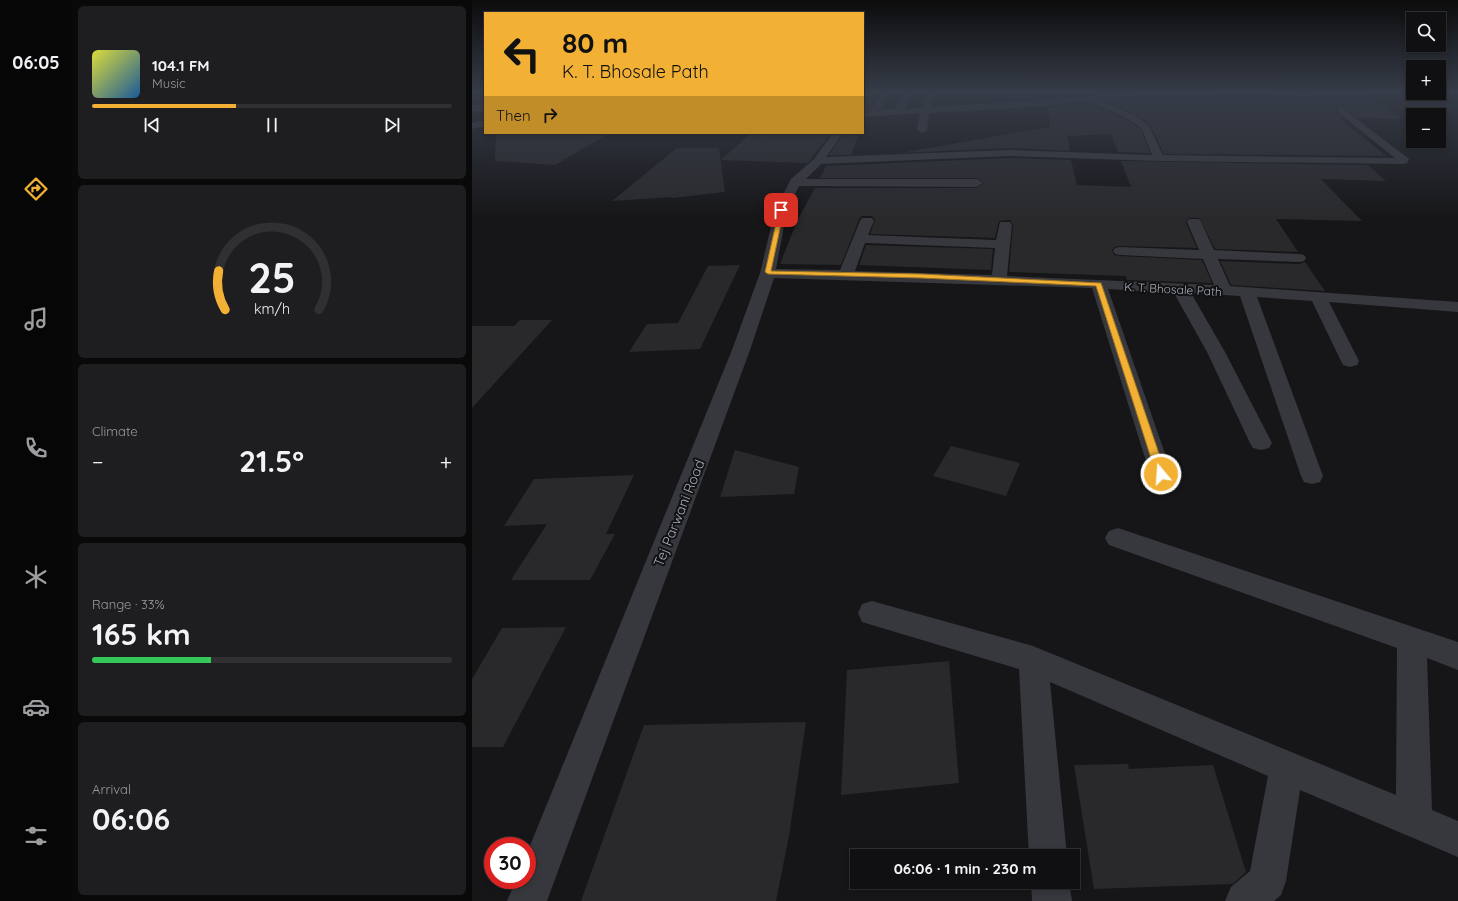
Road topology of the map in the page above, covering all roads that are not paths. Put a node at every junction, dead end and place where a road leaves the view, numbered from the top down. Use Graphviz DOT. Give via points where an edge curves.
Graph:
graph roads {
  1 [pos="837,135"];
  2 [pos="1149,135"];
  3 [pos="1373,135"];
  4 [pos="1159,158"];
  5 [pos="818,161"];
  6 [pos="795,182"];
  7 [pos="977,183"];
  8 [pos="867,221"];
  9 [pos="1194,222"];
  10 [pos="1005,225"];
  11 [pos="860,239"];
  12 [pos="1003,244"];
  13 [pos="1120,251"];
  14 [pos="1210,254"];
  15 [pos="1299,258"];
  16 [pos="768,272"];
  17 [pos="846,274"];
  18 [pos="999,280"];
  19 [pos="1098,284"];
  20 [pos="1180,289"];
  21 [pos="1225,292"];
  22 [pos="1247,293"];
  23 [pos="1318,297"];
  24 [pos="1458,307"];
  25 [pos="1350,361"];
  26 [pos="1261,443"];
  27 [pos="1161,474"];
  28 [pos="1312,476"];
  29 [pos="1118,538"];
  30 [pos="872,613"];
  31 [pos="1412,641"];
  32 [pos="1458,656"];
  33 [pos="1033,660"];
  34 [pos="1287,766"];
  35 [pos="1414,819"];
  36 [pos="1458,839"];
  37 [pos="1047,849"];
  38 [pos="1051,889"];
  39 [pos="527,901"];
  40 [pos="1052,901"];
  41 [pos="1245,901"];
  1 -- 5 [label="street, Tej Parwani Road"];
  2 -- 4 [label="street"];
  3 -- 4 [label="street" via="1404,159 1403,161"];
  4 -- 5 [label="street" via="1009,153"];
  5 -- 6 [label="street, Tej Parwani Road"];
  6 -- 7 [label="street"];
  6 -- 16 [label="street, Tej Parwani Road" via="781,210"];
  8 -- 11 [label="street"];
  9 -- 14 [label="street"];
  10 -- 12 [label="street"];
  11 -- 12 [label="street"];
  11 -- 17 [label="street"];
  12 -- 18 [label="street"];
  13 -- 14 [label="street"];
  14 -- 15 [label="street"];
  14 -- 21 [label="street"];
  16 -- 17 [label="street, K. T. Bhosale Path"];
  16 -- 39 [label="street, Tej Parwani Road" via="703,452"];
  17 -- 18 [label="street, K. T. Bhosale Path"];
  18 -- 19 [label="street, K. T. Bhosale Path"];
  19 -- 20 [label="street, K. T. Bhosale Path"];
  19 -- 27 [label="street"];
  20 -- 21 [label="street, K. T. Bhosale Path"];
  20 -- 26 [label="street" via="1216,352"];
  21 -- 22 [label="street, K. T. Bhosale Path"];
  22 -- 23 [label="street, K. T. Bhosale Path"];
  22 -- 28 [label="street"];
  23 -- 24 [label="street, K. T. Bhosale Path"];
  23 -- 25 [label="street"];
  29 -- 31 [label="street"];
  30 -- 33 [label="street"];
  31 -- 32 [label="street"];
  31 -- 35 [label="street"];
  33 -- 34 [label="street"];
  33 -- 37 [label="street"];
  34 -- 35 [label="street"];
  34 -- 41 [label="street" via="1267,880"];
  35 -- 36 [label="street"];
  38 -- 40 [label="street"];
}
